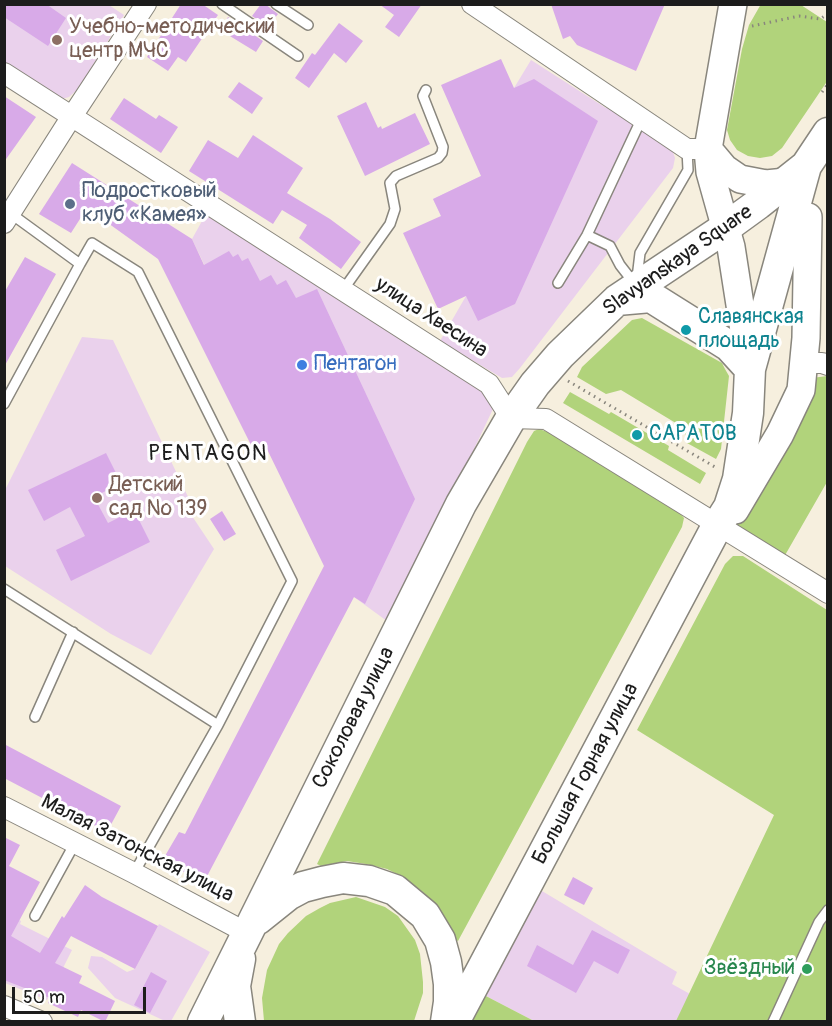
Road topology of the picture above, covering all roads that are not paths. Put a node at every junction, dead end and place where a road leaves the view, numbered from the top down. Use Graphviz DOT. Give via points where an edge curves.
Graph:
graph roads {
  1 [pos="146,4"];
  2 [pos="222,4"];
  3 [pos="276,4"];
  4 [pos="472,4"];
  5 [pos="737,17"];
  6 [pos="308,26"];
  7 [pos="298,56"];
  8 [pos="4,73"];
  9 [pos="426,90"];
  10 [pos="72,117"];
  11 [pos="641,120"];
  12 [pos="828,133"];
  13 [pos="698,149"];
  14 [pos="805,199"];
  15 [pos="8,218"];
  16 [pos="726,228"];
  17 [pos="587,235"];
  18 [pos="80,264"];
  19 [pos="558,283"];
  20 [pos="344,290"];
  21 [pos="627,293"];
  22 [pos="816,364"];
  23 [pos="750,369"];
  24 [pos="4,404"];
  25 [pos="511,418"];
  26 [pos="721,528"];
  27 [pos="4,589"];
  28 [pos="828,592"];
  29 [pos="73,632"];
  30 [pos="35,717"];
  31 [pos="218,725"];
  32 [pos="4,807"];
  33 [pos="75,843"];
  34 [pos="134,873"];
  35 [pos="828,910"];
  36 [pos="35,916"];
  37 [pos="247,933"];
  38 [pos="4,1006"];
  39 [pos="42,1022"];
  40 [pos="203,1022"];
  41 [pos="240,1022"];
  42 [pos="446,1022"];
  43 [pos="454,1022"];
  44 [pos="462,1022"];
  45 [pos="773,1022"];
  1 -- 10 [label="street"];
  2 -- 7 [label="lane"];
  3 -- 6 [label="lane"];
  4 -- 11 [label="street"];
  5 -- 13 [label="street"];
  8 -- 10 [label="street, улица Хвесина"];
  9 -- 20 [label="lane" via="423,96 442,153 396,176 390,183 395,209 390,224"];
  10 -- 15 [label="street"];
  10 -- 20 [label="street, улица Хвесина"];
  11 -- 13 [label="street"];
  11 -- 17 [label="lane"];
  12 -- 14 [label="main road"];
  13 -- 14 [label="street" via="740,179"];
  13 -- 16 [label="street" via="710,172"];
  13 -- 21 [label="lane" via="640,253"];
  14 -- 16 [label="main road, Slavyanskaya Square"];
  14 -- 22 [label="street"];
  14 -- 23 [label="main road"];
  15 -- 18 [label="lane"];
  16 -- 21 [label="main road, Slavyanskaya Square"];
  16 -- 23 [label="street"];
  17 -- 19 [label="lane"];
  17 -- 21 [label="lane" via="610,246"];
  18 -- 24 [label="lane"];
  18 -- 31 [label="lane" via="92,243 138,272 292,581"];
  20 -- 25 [label="street, улица Хвесина" via="489,384"];
  21 -- 23 [label="main road" via="651,297 729,346"];
  21 -- 25 [label="main road, Slavyanskaya Square" via="560,355"];
  22 -- 26 [label="street" via="780,434"];
  23 -- 26 [label="main road" via="738,479"];
  25 -- 26 [label="street" via="546,419"];
  25 -- 37 [label="main road, Соколовая улица" via="461,504"];
  26 -- 28 [label="street"];
  26 -- 43 [label="main road, Большая Горная улица"];
  26 -- 44 [label="street"];
  27 -- 29 [label="lane"];
  29 -- 30 [label="lane"];
  29 -- 31 [label="lane"];
  31 -- 34 [label="lane"];
  32 -- 33 [label="street, Малая Затонская улица"];
  33 -- 34 [label="street, Малая Затонская улица"];
  33 -- 36 [label="lane"];
  34 -- 37 [label="street, Малая Затонская улица"];
  35 -- 45 [label="lane"];
  37 -- 40 [label="main road, Соколовая улица"];
  37 -- 41 [label="main road" via="235,986"];
  37 -- 42 [label="main road" via="267,910 303,887 343,878 395,890 425,915 440,940 449,984"];
  38 -- 39 [label="street"];
}
